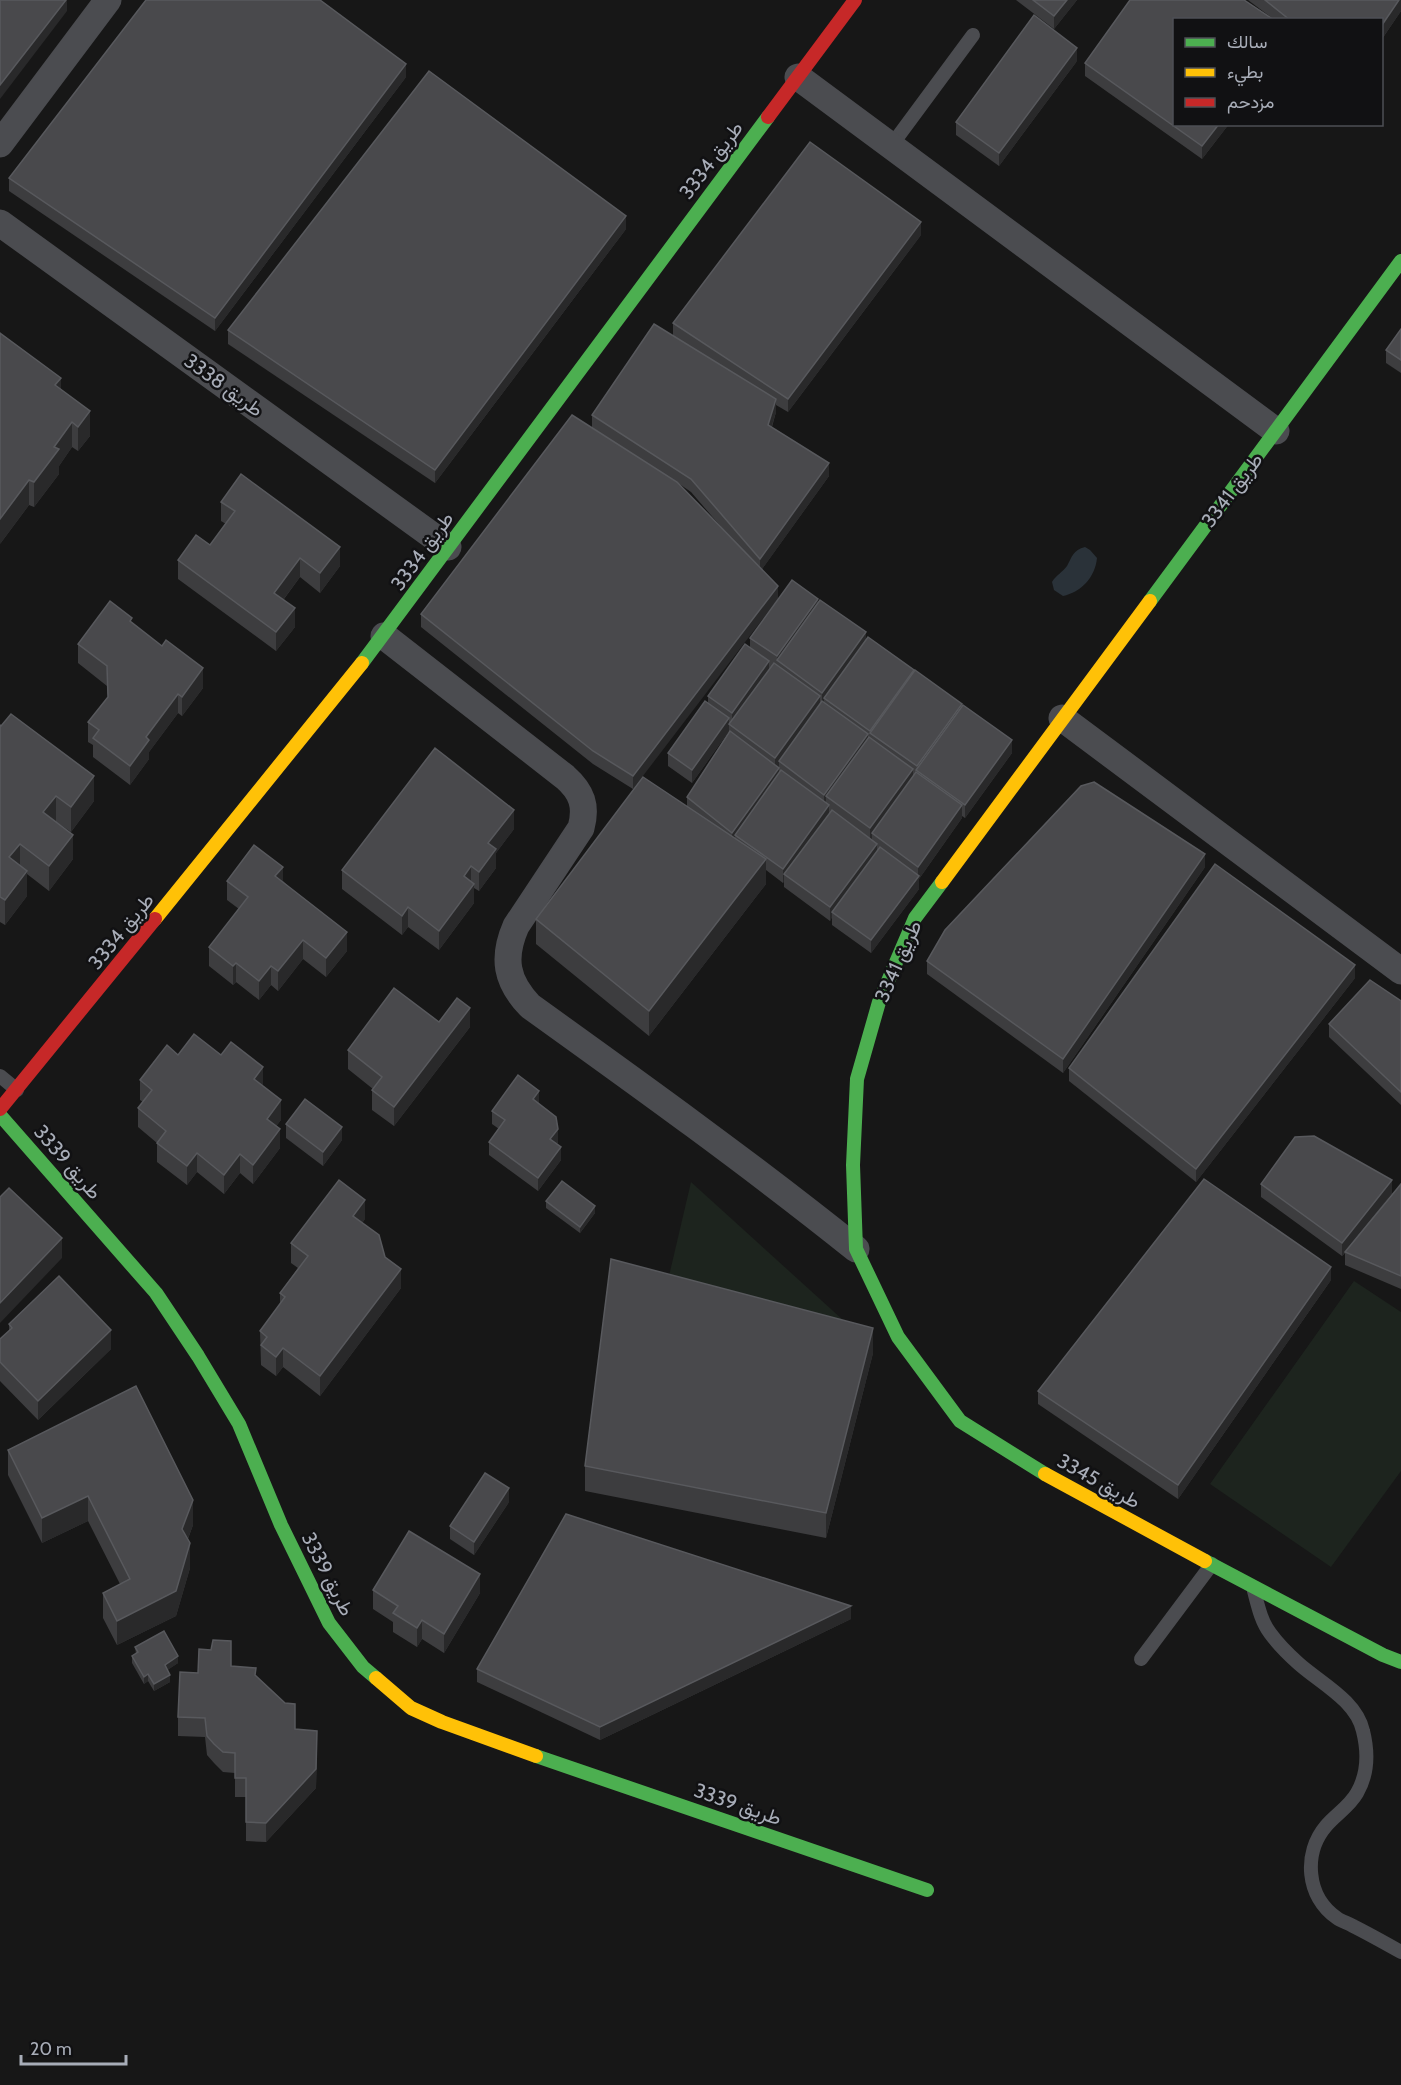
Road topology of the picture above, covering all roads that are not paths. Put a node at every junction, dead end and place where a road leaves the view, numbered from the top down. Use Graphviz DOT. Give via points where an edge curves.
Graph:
graph roads {
  1 [pos="108,0"];
  2 [pos="855,0"];
  3 [pos="973,35"];
  4 [pos="798,76"];
  5 [pos="0,144"];
  6 [pos="891,146"];
  7 [pos="0,223"];
  8 [pos="1401,261"];
  9 [pos="1276,431"];
  10 [pos="448,547"];
  11 [pos="384,636"];
  12 [pos="1062,718"];
  13 [pos="1401,971"];
  14 [pos="0,1076"];
  15 [pos="17,1090"];
  16 [pos="0,1109"];
  17 [pos="0,1115"];
  18 [pos="856,1249"];
  19 [pos="1212,1564"];
  20 [pos="1253,1586"];
  21 [pos="1141,1659"];
  22 [pos="1401,1662"];
  23 [pos="927,1890"];
  24 [pos="1401,1952"];
  1 -- 5 [label="street"];
  2 -- 4 [label="street, طريق 3334"];
  3 -- 6 [label="lane"];
  4 -- 6 [label="street"];
  4 -- 10 [label="street, طريق 3334"];
  6 -- 9 [label="street"];
  7 -- 10 [label="street, طريق 3338"];
  8 -- 9 [label="street, طريق 3341"];
  9 -- 12 [label="street, طريق 3341"];
  10 -- 11 [label="street, طريق 3334"];
  11 -- 15 [label="street, طريق 3334"];
  11 -- 18 [label="street" via="566,777 581,794 584,817 580,828 510,940 508,969 520,995"];
  12 -- 13 [label="street"];
  12 -- 18 [label="street, طريق 3341" via="915,918 879,1002 857,1080 853,1165"];
  14 -- 15 [label="lane"];
  15 -- 16 [label="street, طريق 3334"];
  17 -- 23 [label="street, طريق 3339" via="156,1293 239,1424 280,1525 329,1623 363,1667 411,1708 543,1758"];
  18 -- 19 [label="street, طريق 3345" via="898,1337 960,1420 1058,1482"];
  19 -- 20 [label="street, طريق 3345"];
  19 -- 21 [label="lane"];
  20 -- 22 [label="street, طريق 3345"];
  20 -- 24 [label="lane" via="1269,1632 1298,1663 1352,1707 1362,1727 1365,1771 1351,1801 1317,1839 1311,1855 1315,1890 1336,1918"];
}
